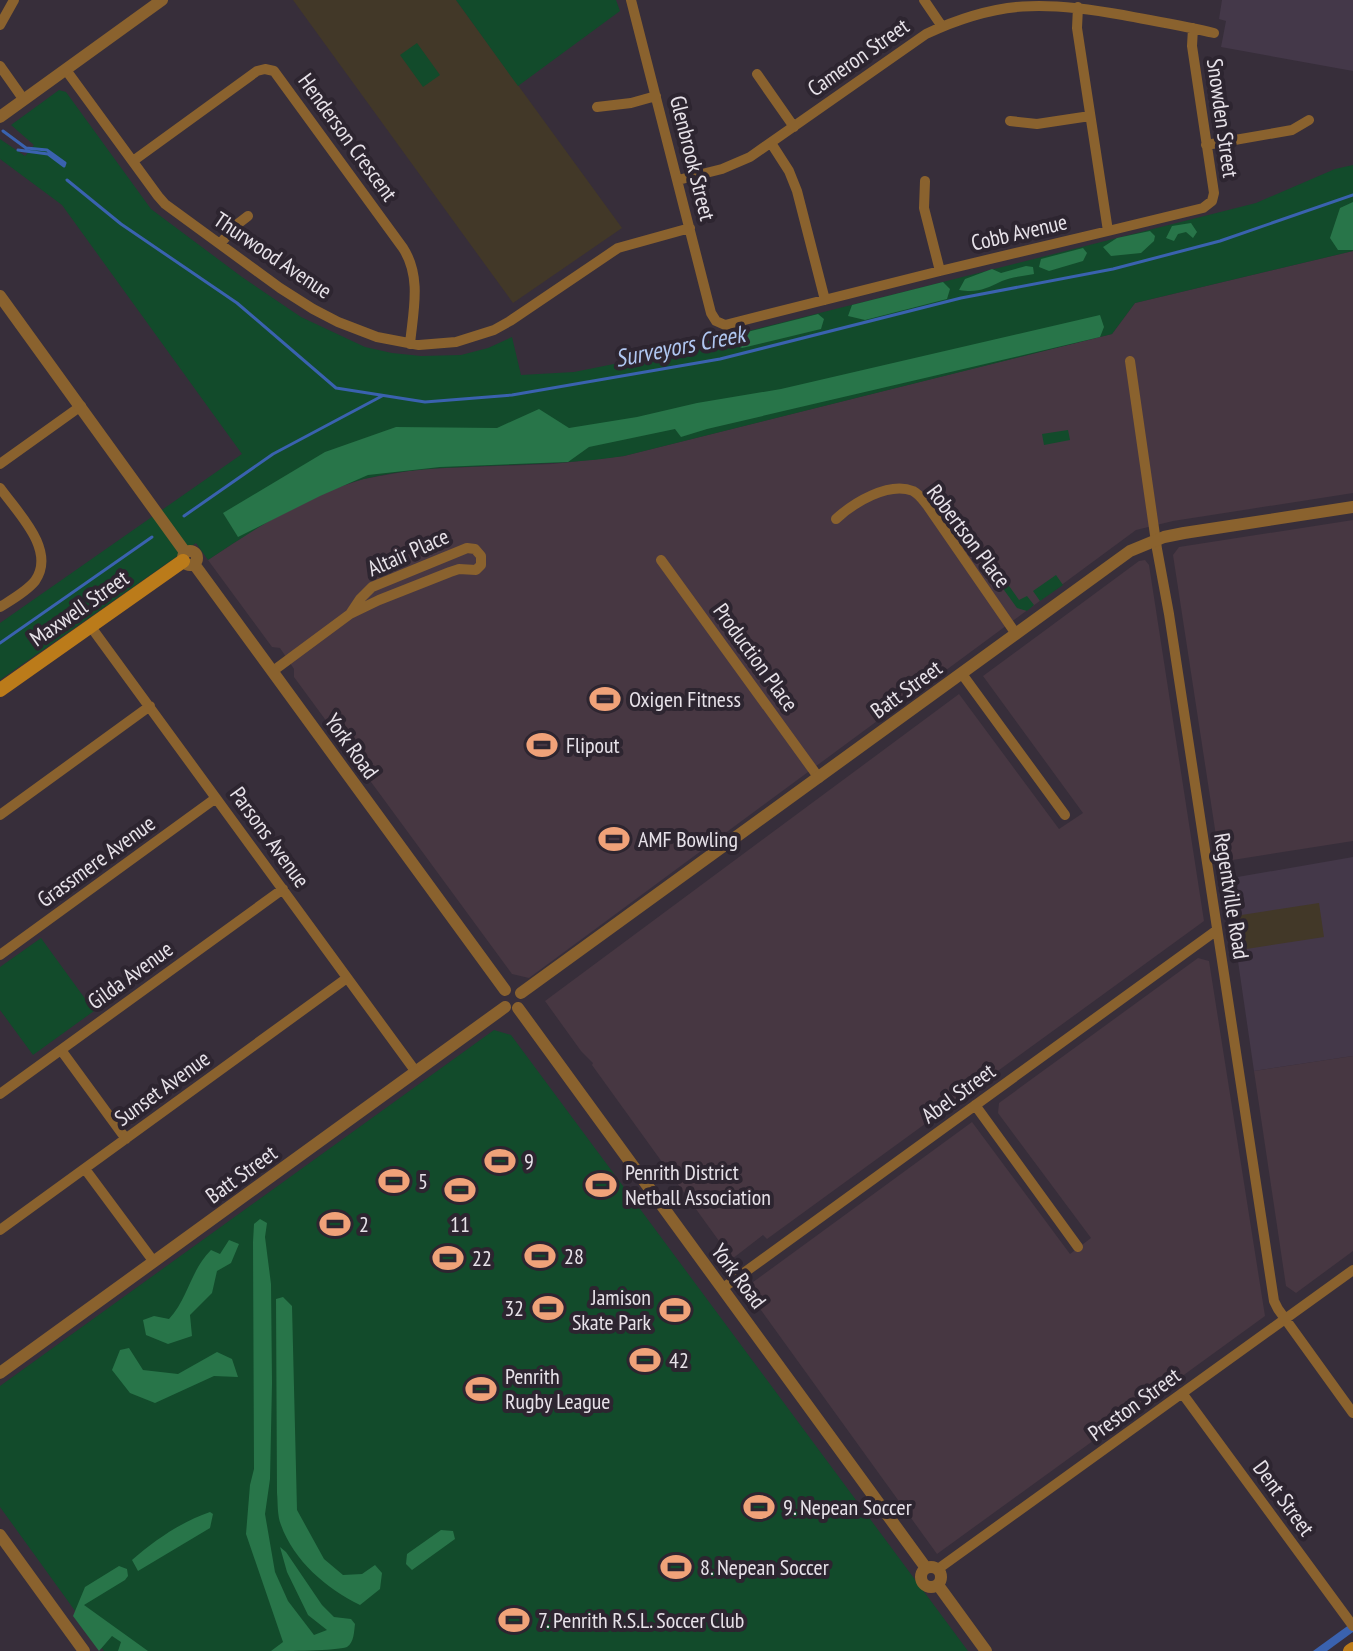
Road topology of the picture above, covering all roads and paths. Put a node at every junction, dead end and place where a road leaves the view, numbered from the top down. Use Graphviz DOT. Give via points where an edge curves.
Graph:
graph roads {
  1 [pos="14,0"];
  2 [pos="162,0"];
  3 [pos="631,0"];
  4 [pos="924,0"];
  5 [pos="1078,7"];
  6 [pos="0,25"];
  7 [pos="941,25"];
  8 [pos="1193,28"];
  9 [pos="1214,33"];
  10 [pos="0,66"];
  11 [pos="66,70"];
  12 [pos="757,74"];
  13 [pos="656,96"];
  14 [pos="24,100"];
  15 [pos="597,107"];
  16 [pos="1090,116"];
  17 [pos="0,117"];
  18 [pos="1309,120"];
  19 [pos="1010,121"];
  20 [pos="794,127"];
  21 [pos="771,143"];
  22 [pos="1206,145"];
  23 [pos="133,161"];
  24 [pos="678,180"];
  25 [pos="925,181"];
  26 [pos="248,216"];
  27 [pos="690,228"];
  28 [pos="1108,231"];
  29 [pos="220,244"];
  30 [pos="940,271"];
  31 [pos="0,296"];
  32 [pos="825,300"];
  33 [pos="720,324"];
  34 [pos="410,344"];
  35 [pos="1130,361"];
  36 [pos="81,406"];
  37 [pos="0,464"];
  38 [pos="0,488"];
  39 [pos="1353,507"];
  40 [pos="836,519"];
  41 [pos="1156,540"];
  42 [pos="187,559"];
  43 [pos="661,560"];
  44 [pos="0,607"];
  45 [pos="350,614"];
  46 [pos="91,627"];
  47 [pos="1016,634"];
  48 [pos="273,671"];
  49 [pos="962,674"];
  50 [pos="0,690"];
  51 [pos="150,706"];
  52 [pos="819,778"];
  53 [pos="216,798"];
  54 [pos="0,815"];
  55 [pos="1065,815"];
  56 [pos="283,889"];
  57 [pos="1217,930"];
  58 [pos="0,955"];
  59 [pos="347,978"];
  60 [pos="505,990"];
  61 [pos="521,993"];
  62 [pos="511,1008"];
  63 [pos="61,1050"];
  64 [pos="416,1072"];
  65 [pos="0,1094"];
  66 [pos="975,1105"];
  67 [pos="126,1139"];
  68 [pos="85,1169"];
  69 [pos="0,1230"];
  70 [pos="1078,1247"];
  71 [pos="154,1262"];
  72 [pos="1353,1270"];
  73 [pos="723,1288"];
  74 [pos="1285,1319"];
  75 [pos="0,1373"];
  76 [pos="1182,1393"];
  77 [pos="1353,1413"];
  78 [pos="0,1535"];
  79 [pos="932,1569"];
  80 [pos="1352,1624"];
  81 [pos="84,1651"];
  82 [pos="986,1651"];
  1 -- 6 [label="street"];
  2 -- 11 [label="street"];
  3 -- 13 [label="street, Glenbrook Street"];
  4 -- 7 [label="street"];
  5 -- 7 [label="street, Cameron Street" via="1004,5"];
  5 -- 8 [label="street, Cameron Street"];
  5 -- 16 [label="street"];
  7 -- 20 [label="street, Cameron Street"];
  8 -- 9 [label="street, Cameron Street"];
  8 -- 22 [label="street, Snowden Street"];
  10 -- 14 [label="street"];
  11 -- 14 [label="street"];
  11 -- 23 [label="street, Thurwood Avenue"];
  12 -- 20 [label="street"];
  13 -- 15 [label="street"];
  13 -- 24 [label="street, Glenbrook Street"];
  14 -- 17 [label="street"];
  16 -- 19 [label="street" via="1037,124"];
  16 -- 28 [label="street"];
  18 -- 22 [label="street" via="1292,130"];
  20 -- 21 [label="street, Cameron Street"];
  21 -- 24 [label="street, Cameron Street" via="736,164"];
  21 -- 32 [label="street" via="797,191"];
  22 -- 28 [label="street, Snowden Street" via="1214,193 1210,204"];
  23 -- 29 [label="street, Thurwood Avenue" via="161,200"];
  23 -- 34 [label="street, Henderson Crescent" via="257,71 274,71 410,259 415,286"];
  24 -- 27 [label="street, Glenbrook Street"];
  25 -- 30 [label="street" via="924,208"];
  26 -- 29 [label="street"];
  27 -- 33 [label="street, Glenbrook Street" via="711,313"];
  27 -- 34 [label="street, Thurwood Avenue" via="618,248 483,334 447,344"];
  28 -- 30 [label="street, Cobb Avenue"];
  29 -- 34 [label="street, Thurwood Avenue" via="313,309 377,337"];
  30 -- 32 [label="street, Cobb Avenue"];
  31 -- 36 [label="street, York Road"];
  32 -- 33 [label="street, Cobb Avenue"];
  35 -- 41 [label="street, Regentville Road"];
  36 -- 37 [label="street"];
  36 -- 42 [label="street, York Road"];
  38 -- 44 [label="street" via="35,536 42,560 31,585"];
  39 -- 41 [label="street, Batt Street"];
  40 -- 47 [label="street, Robertson Place" via="862,499 904,489 915,492"];
  41 -- 47 [label="street, Batt Street" via="1122,556"];
  41 -- 57 [label="street, Regentville Road"];
  42 -- 46 [label="main road, Maxwell Street"];
  42 -- 48 [label="street, York Road"];
  43 -- 52 [label="street, Production Place"];
  45 -- 45 [label="street, Altair Place" via="375,585 467,548 481,556 476,570 450,572"];
  45 -- 48 [label="street, Altair Place"];
  46 -- 50 [label="main road, Maxwell Street"];
  46 -- 51 [label="street, Parsons Avenue"];
  47 -- 49 [label="street, Batt Street"];
  48 -- 60 [label="street, York Road"];
  49 -- 52 [label="street, Batt Street"];
  49 -- 55 [label="street"];
  51 -- 53 [label="street, Parsons Avenue"];
  51 -- 54 [label="street"];
  52 -- 61 [label="street, Batt Street"];
  53 -- 56 [label="street, Parsons Avenue"];
  53 -- 58 [label="street, Grassmere Avenue"];
  56 -- 59 [label="street, Parsons Avenue"];
  56 -- 63 [label="street, Gilda Avenue"];
  57 -- 66 [label="street, Abel Street"];
  57 -- 74 [label="street, Regentville Road" via="1274,1301"];
  59 -- 64 [label="street, Parsons Avenue"];
  59 -- 67 [label="street, Sunset Avenue"];
  60 -- 61 [label="street"];
  60 -- 62 [label="street" via="501,999"];
  61 -- 62 [label="street" via="523,1000"];
  62 -- 64 [label="street, Batt Street"];
  62 -- 73 [label="street, York Road"];
  63 -- 65 [label="street, Gilda Avenue"];
  63 -- 67 [label="street"];
  64 -- 71 [label="street, Batt Street"];
  66 -- 70 [label="street"];
  66 -- 73 [label="street, Abel Street"];
  67 -- 68 [label="street, Sunset Avenue"];
  68 -- 69 [label="street, Sunset Avenue"];
  68 -- 71 [label="street"];
  71 -- 75 [label="street, Batt Street"];
  72 -- 74 [label="street, Preston Street"];
  73 -- 79 [label="street, York Road"];
  74 -- 76 [label="street, Preston Street"];
  74 -- 77 [label="street, Regentville Road"];
  76 -- 79 [label="street, Preston Street"];
  76 -- 80 [label="street, Dent Street"];
  78 -- 81 [label="street"];
  79 -- 82 [label="street, York Road" via="922,1573 922,1581 929,1587 938,1585"];
}
